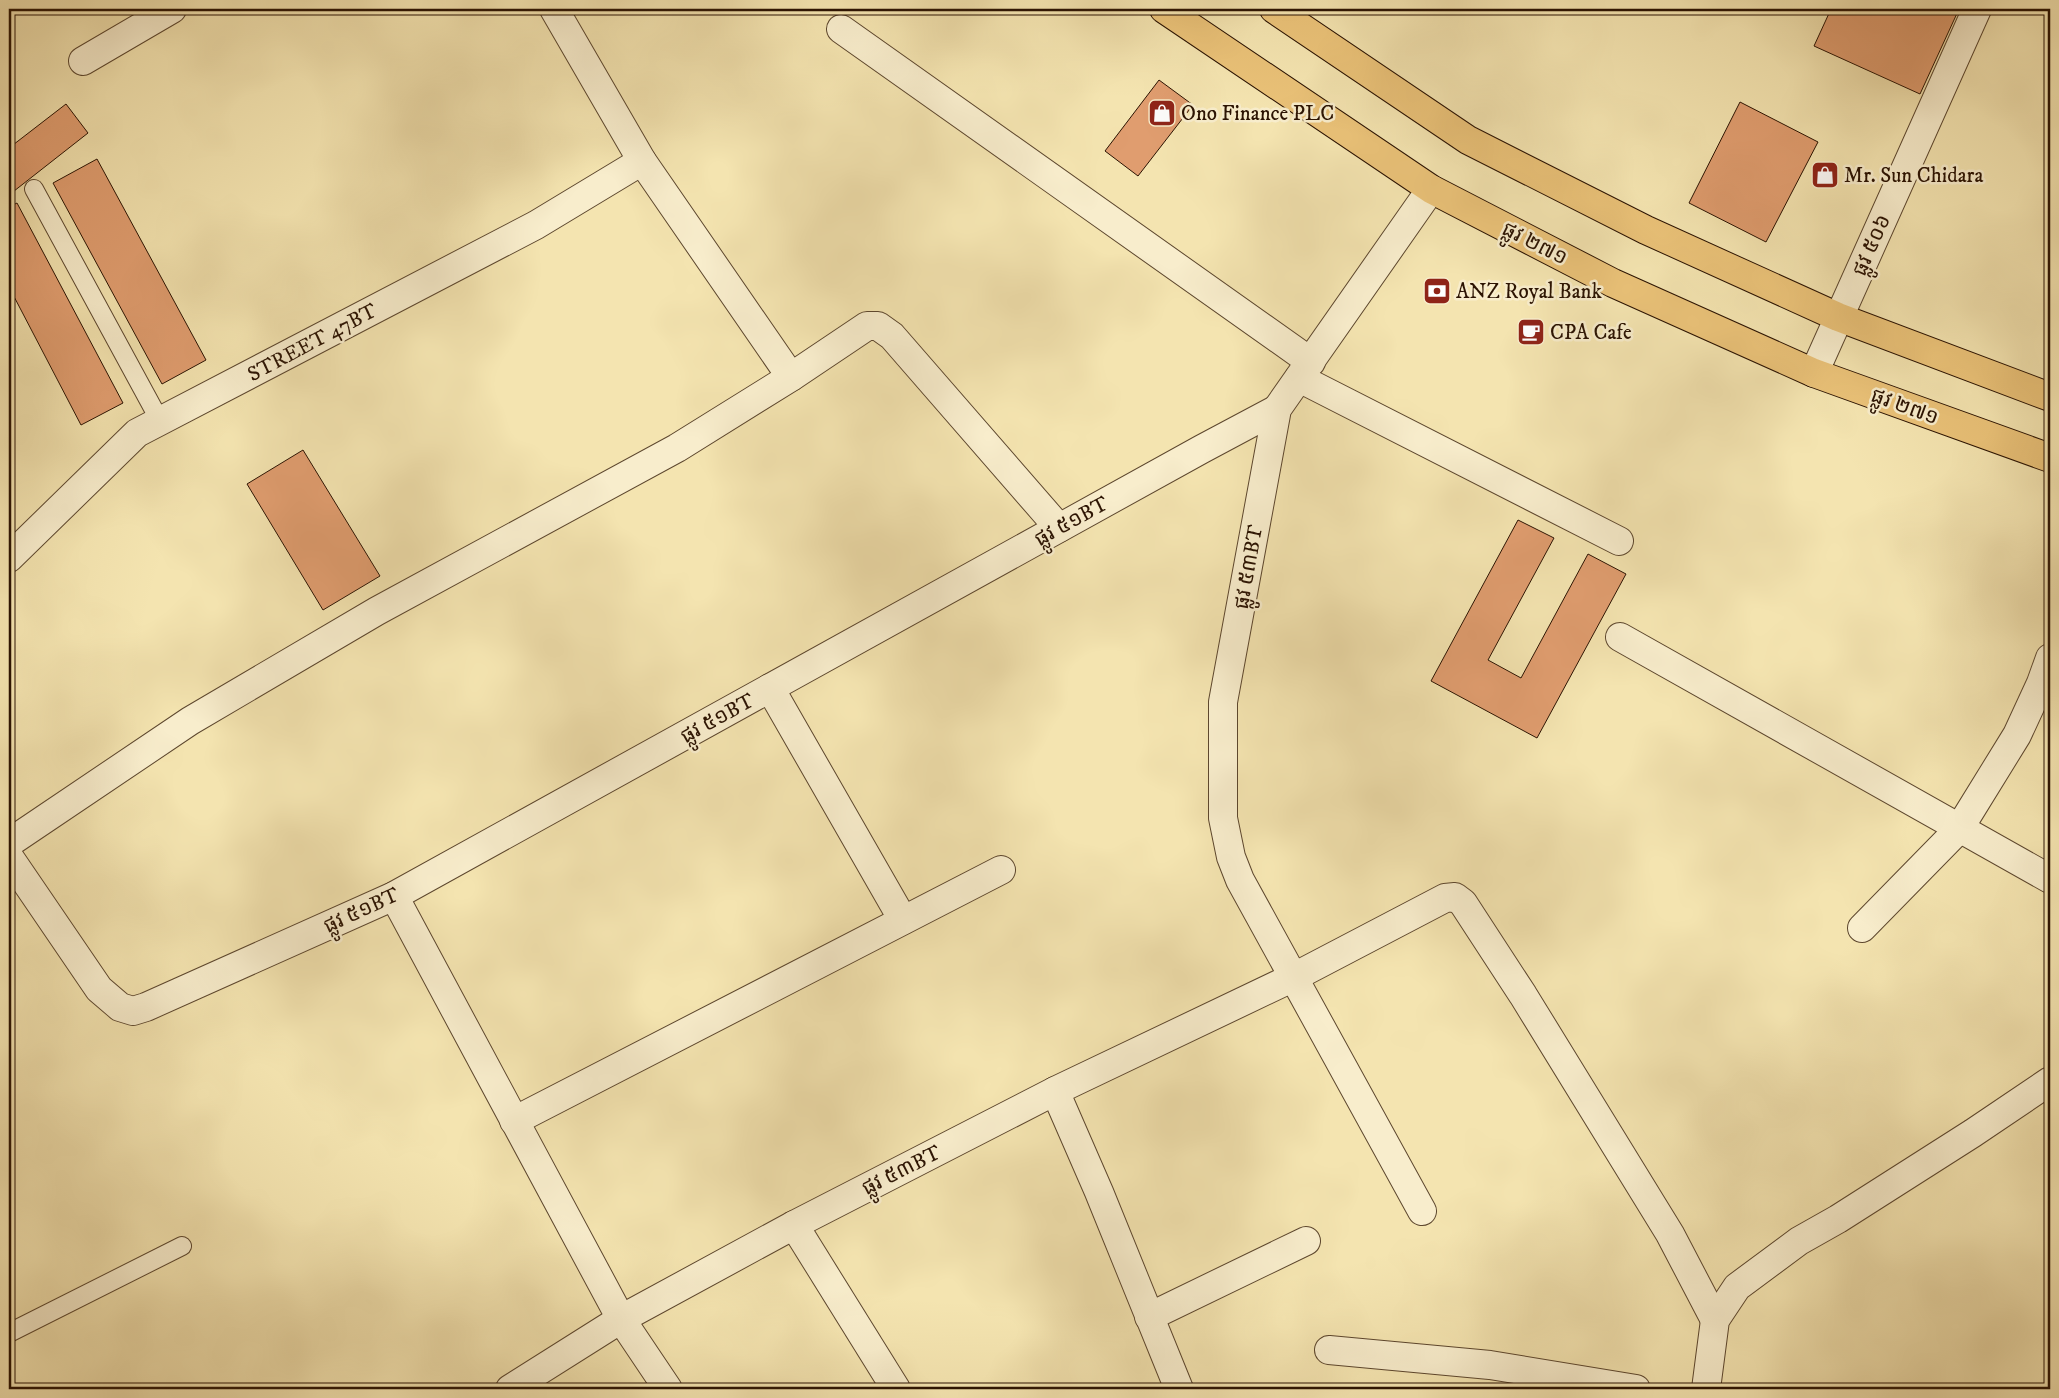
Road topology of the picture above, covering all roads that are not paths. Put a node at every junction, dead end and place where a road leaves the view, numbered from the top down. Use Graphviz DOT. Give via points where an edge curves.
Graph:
graph roads {
  1 [pos="172,9"];
  2 [pos="554,9"];
  3 [pos="1164,9"];
  4 [pos="1274,9"];
  5 [pos="1977,9"];
  6 [pos="841,29"];
  7 [pos="83,62"];
  8 [pos="642,161"];
  9 [pos="34,189"];
  10 [pos="1431,189"];
  11 [pos="1838,317"];
  12 [pos="1305,370"];
  13 [pos="1814,372"];
  14 [pos="791,377"];
  15 [pos="2050,397"];
  16 [pos="1278,409"];
  17 [pos="160,421"];
  18 [pos="2050,458"];
  19 [pos="1060,528"];
  20 [pos="1619,541"];
  21 [pos="9,558"];
  22 [pos="1620,637"];
  23 [pos="2050,658"];
  24 [pos="770,688"];
  25 [pos="1960,830"];
  26 [pos="9,842"];
  27 [pos="9,856"];
  28 [pos="1002,870"];
  29 [pos="2050,879"];
  30 [pos="394,896"];
  31 [pos="902,920"];
  32 [pos="1862,928"];
  33 [pos="1294,977"];
  34 [pos="2050,1081"];
  35 [pos="1055,1091"];
  36 [pos="514,1121"];
  37 [pos="1422,1211"];
  38 [pos="794,1224"];
  39 [pos="1306,1241"];
  40 [pos="182,1246"];
  41 [pos="1150,1317"];
  42 [pos="621,1319"];
  43 [pos="1715,1320"];
  44 [pos="9,1333"];
  45 [pos="1329,1350"];
  46 [pos="514,1386"];
  47 [pos="668,1389"];
  48 [pos="896,1389"];
  49 [pos="1178,1389"];
  50 [pos="1636,1389"];
  51 [pos="1706,1389"];
  1 -- 7 [label="street"];
  2 -- 8 [label="street"];
  3 -- 10 [label="main road, ផ្លូវ ២៧១"];
  4 -- 11 [label="main road" via="1468,140 1646,230"];
  5 -- 11 [label="street, ផ្លូវ ៥០៦"];
  6 -- 12 [label="street"];
  8 -- 14 [label="street"];
  8 -- 17 [label="street, STREET 47BT" via="536,225"];
  9 -- 17 [label="lane"];
  10 -- 12 [label="street, ផ្លូវ ៥៣BT"];
  10 -- 13 [label="main road, ផ្លូវ ២៧១" via="1613,283"];
  11 -- 13 [label="street, ផ្លូវ ៥០៦"];
  11 -- 15 [label="main road"];
  12 -- 16 [label="street, ផ្លូវ ៥៣BT"];
  12 -- 20 [label="street"];
  13 -- 18 [label="main road, ផ្លូវ ២៧១"];
  14 -- 19 [label="street" via="866,326 878,326 892,336"];
  14 -- 26 [label="street" via="677,448 377,611 190,721"];
  16 -- 19 [label="street, ផ្លូវ ៥១BT"];
  16 -- 33 [label="street, ផ្លូវ ៥៣BT" via="1224,702 1223,818 1231,857 1240,880"];
  17 -- 21 [label="street, STREET 47BT" via="137,433"];
  19 -- 24 [label="street, ផ្លូវ ៥១BT"];
  22 -- 25 [label="street"];
  23 -- 25 [label="street" via="2017,736"];
  24 -- 30 [label="street, ផ្លូវ ៥១BT"];
  24 -- 31 [label="street"];
  25 -- 29 [label="street"];
  25 -- 32 [label="street"];
  27 -- 30 [label="street, ផ្លូវ ៥១BT" via="99,989 120,1007 133,1011"];
  28 -- 31 [label="street"];
  30 -- 36 [label="street"];
  31 -- 36 [label="street"];
  33 -- 35 [label="street, ផ្លូវ ៥៣BT"];
  33 -- 37 [label="street"];
  33 -- 43 [label="street, ផ្លូវ ៥៣BT" via="1445,898 1455,896 1463,903 1533,1011 1670,1234"];
  34 -- 43 [label="street" via="1799,1241 1737,1287"];
  35 -- 38 [label="street, ផ្លូវ ៥៣BT"];
  35 -- 41 [label="street"];
  36 -- 42 [label="street"];
  38 -- 42 [label="street, ផ្លូវ ៥៣BT"];
  38 -- 48 [label="street"];
  39 -- 41 [label="street"];
  40 -- 44 [label="lane"];
  41 -- 49 [label="street"];
  42 -- 46 [label="street, ផ្លូវ ៥៣BT"];
  42 -- 47 [label="street"];
  43 -- 51 [label="street"];
  45 -- 50 [label="street" via="1490,1365"];
}
